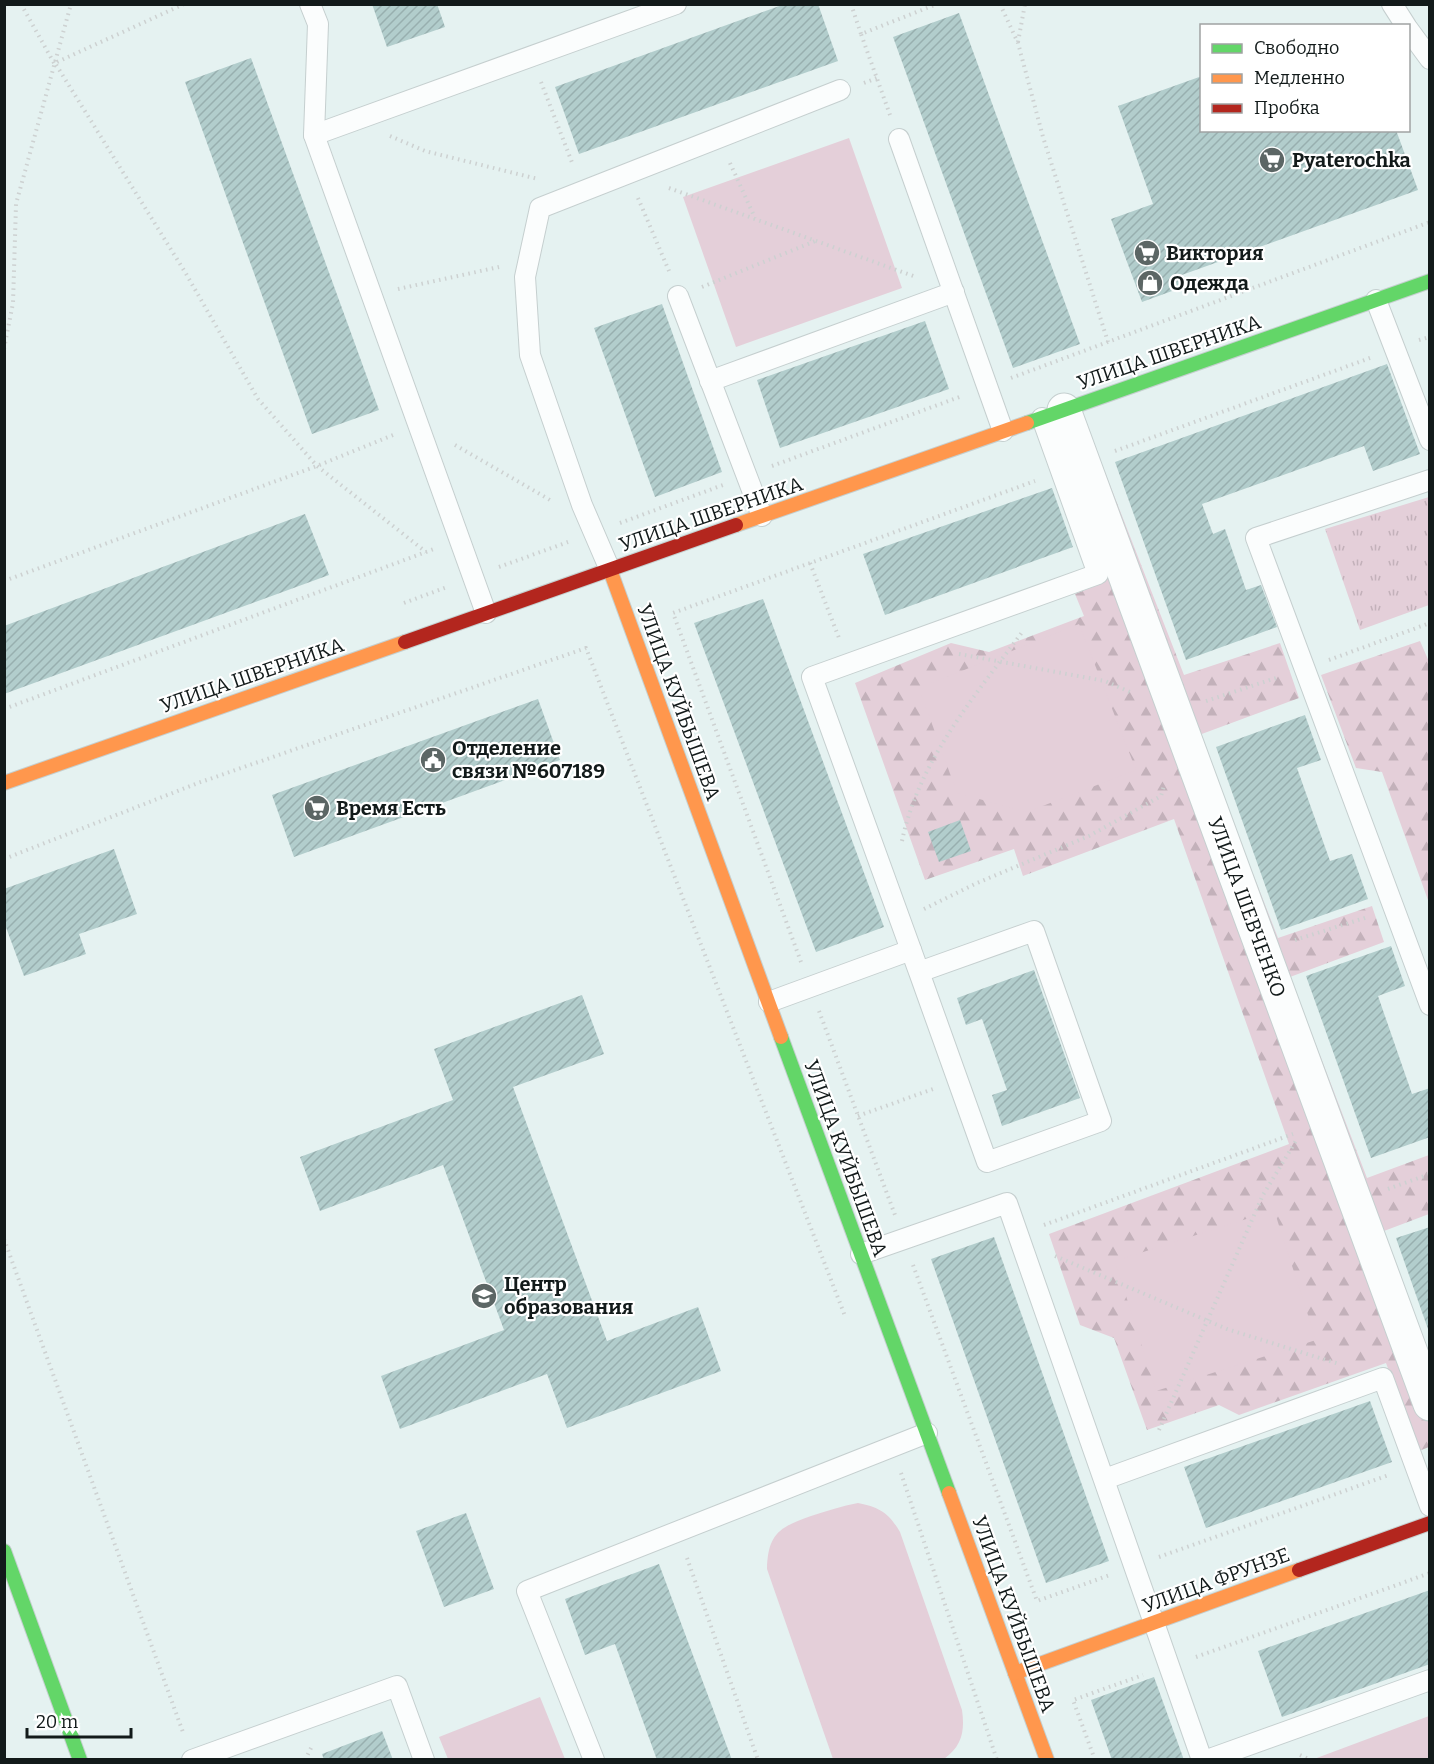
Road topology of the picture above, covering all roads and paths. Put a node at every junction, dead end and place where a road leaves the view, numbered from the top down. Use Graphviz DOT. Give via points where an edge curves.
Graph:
graph roads {
  1 [pos="21,4"];
  2 [pos="72,4"];
  3 [pos="184,4"];
  4 [pos="310,4"];
  5 [pos="676,4"];
  6 [pos="851,4"];
  7 [pos="937,4"];
  8 [pos="1000,4"];
  9 [pos="1025,4"];
  10 [pos="1392,4"];
  11 [pos="1405,24"];
  12 [pos="1410,31"];
  13 [pos="861,34"];
  14 [pos="1018,43"];
  15 [pos="531,57"];
  16 [pos="1430,59"];
  17 [pos="55,63"];
  18 [pos="840,90"];
  19 [pos="354,121"];
  20 [pos="314,135"];
  21 [pos="719,138"];
  22 [pos="898,138"];
  23 [pos="628,173"];
  24 [pos="579,192"];
  25 [pos="755,218"];
  26 [pos="1430,222"];
  27 [pos="818,240"];
  28 [pos="665,260"];
  29 [pos="528,261"];
  30 [pos="897,268"];
  31 [pos="725,277"];
  32 [pos="1430,281"];
  33 [pos="954,292"];
  34 [pos="371,295"];
  35 [pos="678,296"];
  36 [pos="1376,300"];
  37 [pos="1108,342"];
  38 [pos="4,348"];
  39 [pos="710,381"];
  40 [pos="987,386"];
  41 [pos="1053,414"];
  42 [pos="418,424"];
  43 [pos="1004,431"];
  44 [pos="1430,440"];
  45 [pos="317,466"];
  46 [pos="746,476"];
  47 [pos="1430,480"];
  48 [pos="762,516"];
  49 [pos="592,528"];
  50 [pos="460,540"];
  51 [pos="426,552"];
  52 [pos="810,563"];
  53 [pos="610,570"];
  54 [pos="474,577"];
  55 [pos="4,581"];
  56 [pos="1054,590"];
  57 [pos="395,606"];
  58 [pos="486,613"];
  59 [pos="673,613"];
  60 [pos="1430,623"];
  61 [pos="908,642"];
  62 [pos="849,663"];
  63 [pos="1000,663"];
  64 [pos="1304,669"];
  65 [pos="4,709"];
  66 [pos="1174,711"];
  67 [pos="1167,776"];
  68 [pos="4,783"];
  69 [pos="4,859"];
  70 [pos="890,894"];
  71 [pos="1393,908"];
  72 [pos="900,921"];
  73 [pos="911,950"];
  74 [pos="1263,951"];
  75 [pos="919,972"];
  76 [pos="810,987"];
  77 [pos="768,1002"];
  78 [pos="1430,1005"];
  79 [pos="958,1080"];
  80 [pos="858,1116"];
  81 [pos="1430,1174"];
  82 [pos="1354,1200"];
  83 [pos="1019,1238"];
  84 [pos="4,1239"];
  85 [pos="903,1239"];
  86 [pos="861,1254"];
  87 [pos="1206,1320"];
  88 [pos="847,1323"];
  89 [pos="1383,1378"];
  90 [pos="1430,1404"];
  91 [pos="927,1433"];
  92 [pos="892,1446"];
  93 [pos="1156,1460"];
  94 [pos="1414,1466"];
  95 [pos="1105,1479"];
  96 [pos="1430,1506"];
  97 [pos="1430,1523"];
  98 [pos="678,1532"];
  99 [pos="4,1551"];
  100 [pos="1135,1566"];
  101 [pos="1430,1573"];
  102 [pos="1155,1622"];
  103 [pos="1170,1666"];
  104 [pos="1015,1673"];
  105 [pos="1430,1680"];
  106 [pos="80,1760"];
  107 [pos="192,1760"];
  108 [pos="424,1760"];
  109 [pos="594,1760"];
  110 [pos="758,1760"];
  111 [pos="997,1760"];
  112 [pos="1047,1760"];
  113 [pos="1095,1760"];
  114 [pos="1202,1760"];
  115 [pos="1207,1760"];
  1 -- 17 [label="path"];
  2 -- 17 [label="path"];
  3 -- 17 [label="path"];
  4 -- 20 [label="lane" via="318,24"];
  5 -- 15 [label="lane"];
  6 -- 13 [label="path"];
  7 -- 13 [label="path"];
  8 -- 14 [label="path"];
  9 -- 14 [label="path"];
  10 -- 11 [label="lane"];
  12 -- 16 [label="lane"];
  13 -- 22 [label="path"];
  14 -- 37 [label="path" via="1043,137"];
  15 -- 19 [label="lane"];
  15 -- 24 [label="path"];
  17 -- 38 [label="path" via="16,204 13,303"];
  17 -- 45 [label="path" via="185,272 258,399"];
  18 -- 21 [label="lane"];
  19 -- 20 [label="lane"];
  19 -- 24 [label="path" via="425,151 528,175"];
  20 -- 34 [label="lane"];
  21 -- 23 [label="lane"];
  21 -- 25 [label="path"];
  22 -- 33 [label="lane"];
  23 -- 24 [label="lane"];
  23 -- 25 [label="path"];
  23 -- 28 [label="path"];
  24 -- 29 [label="lane" via="540,208"];
  25 -- 27 [label="path"];
  26 -- 37 [label="path"];
  27 -- 30 [label="path"];
  27 -- 31 [label="path"];
  29 -- 34 [label="path"];
  29 -- 49 [label="lane" via="525,277 530,355"];
  32 -- 36 [label="street, УЛИЦА ШВЕРНИКА"];
  33 -- 39 [label="lane"];
  33 -- 40 [label="lane"];
  34 -- 42 [label="lane"];
  35 -- 39 [label="lane"];
  36 -- 41 [label="street, УЛИЦА ШВЕРНИКА"];
  36 -- 44 [label="lane"];
  37 -- 40 [label="path"];
  39 -- 46 [label="lane"];
  40 -- 43 [label="lane"];
  40 -- 46 [label="path"];
  41 -- 43 [label="street, УЛИЦА ШВЕРНИКА"];
  41 -- 56 [label="lane" via="1098,573"];
  41 -- 66 [label="street, УЛИЦА ШЕВЧЕНКО"];
  42 -- 45 [label="path"];
  42 -- 49 [label="path"];
  42 -- 50 [label="lane"];
  43 -- 48 [label="street, УЛИЦА ШВЕРНИКА"];
  45 -- 51 [label="path"];
  45 -- 55 [label="path"];
  46 -- 48 [label="lane"];
  46 -- 49 [label="path"];
  47 -- 64 [label="lane" via="1256,538"];
  48 -- 53 [label="street, УЛИЦА ШВЕРНИКА"];
  49 -- 53 [label="lane"];
  49 -- 54 [label="path"];
  50 -- 51 [label="path"];
  50 -- 54 [label="lane"];
  51 -- 65 [label="path"];
  52 -- 62 [label="path"];
  53 -- 58 [label="street, УЛИЦА ШВЕРНИКА"];
  53 -- 77 [label="street, УЛИЦА КУЙБЫШЕВА"];
  54 -- 57 [label="path"];
  54 -- 58 [label="lane"];
  56 -- 61 [label="lane"];
  56 -- 63 [label="path"];
  58 -- 68 [label="street, УЛИЦА ШВЕРНИКА"];
  59 -- 76 [label="path"];
  60 -- 64 [label="path"];
  61 -- 62 [label="lane"];
  61 -- 63 [label="path"];
  62 -- 70 [label="lane" via="812,677"];
  63 -- 66 [label="path" via="1105,681"];
  63 -- 70 [label="path" via="937,750 908,811"];
  64 -- 66 [label="path"];
  64 -- 71 [label="lane"];
  66 -- 74 [label="street, УЛИЦА ШЕВЧЕНКО"];
  67 -- 72 [label="path" via="1161,796 1109,825"];
  69 -- 88 [label="path" via="198,783 586,648"];
  70 -- 72 [label="lane"];
  71 -- 74 [label="path"];
  71 -- 78 [label="lane"];
  72 -- 73 [label="lane"];
  73 -- 75 [label="lane"];
  73 -- 76 [label="lane"];
  74 -- 82 [label="street, УЛИЦА ШЕВЧЕНКО"];
  75 -- 79 [label="lane"];
  75 -- 79 [label="lane" via="1034,931 1101,1121 987,1162"];
  76 -- 77 [label="lane"];
  76 -- 80 [label="path"];
  77 -- 86 [label="street, УЛИЦА КУЙБЫШЕВА"];
  79 -- 80 [label="path"];
  80 -- 85 [label="path"];
  81 -- 82 [label="path"];
  82 -- 90 [label="street, УЛИЦА ШЕВЧЕНКО"];
  83 -- 85 [label="lane" via="1007,1203"];
  83 -- 87 [label="path"];
  83 -- 87 [label="path" via="1302,1131 1263,1195"];
  83 -- 95 [label="lane"];
  84 -- 107 [label="path"];
  85 -- 86 [label="lane"];
  85 -- 100 [label="path" via="1037,1601"];
  86 -- 91 [label="street, УЛИЦА КУЙБЫШЕВА"];
  87 -- 89 [label="path"];
  87 -- 93 [label="path" via="1158,1433"];
  89 -- 93 [label="lane"];
  89 -- 94 [label="lane"];
  91 -- 92 [label="lane"];
  91 -- 104 [label="street, УЛИЦА КУЙБЫШЕВА"];
  92 -- 98 [label="lane"];
  92 -- 111 [label="path"];
  93 -- 95 [label="lane"];
  94 -- 96 [label="lane"];
  94 -- 100 [label="path"];
  95 -- 100 [label="lane"];
  97 -- 102 [label="street, УЛИЦА ФРУНЗЕ"];
  98 -- 109 [label="lane" via="527,1591"];
  98 -- 110 [label="path"];
  99 -- 106 [label="street"];
  100 -- 102 [label="lane"];
  101 -- 103 [label="path"];
  102 -- 103 [label="lane"];
  102 -- 104 [label="street, УЛИЦА ФРУНЗЕ"];
  103 -- 113 [label="path" via="1073,1701"];
  103 -- 114 [label="lane"];
  104 -- 112 [label="street, УЛИЦА КУЙБЫШЕВА"];
  105 -- 115 [label="lane"];
  107 -- 108 [label="lane" via="397,1686"];
}
